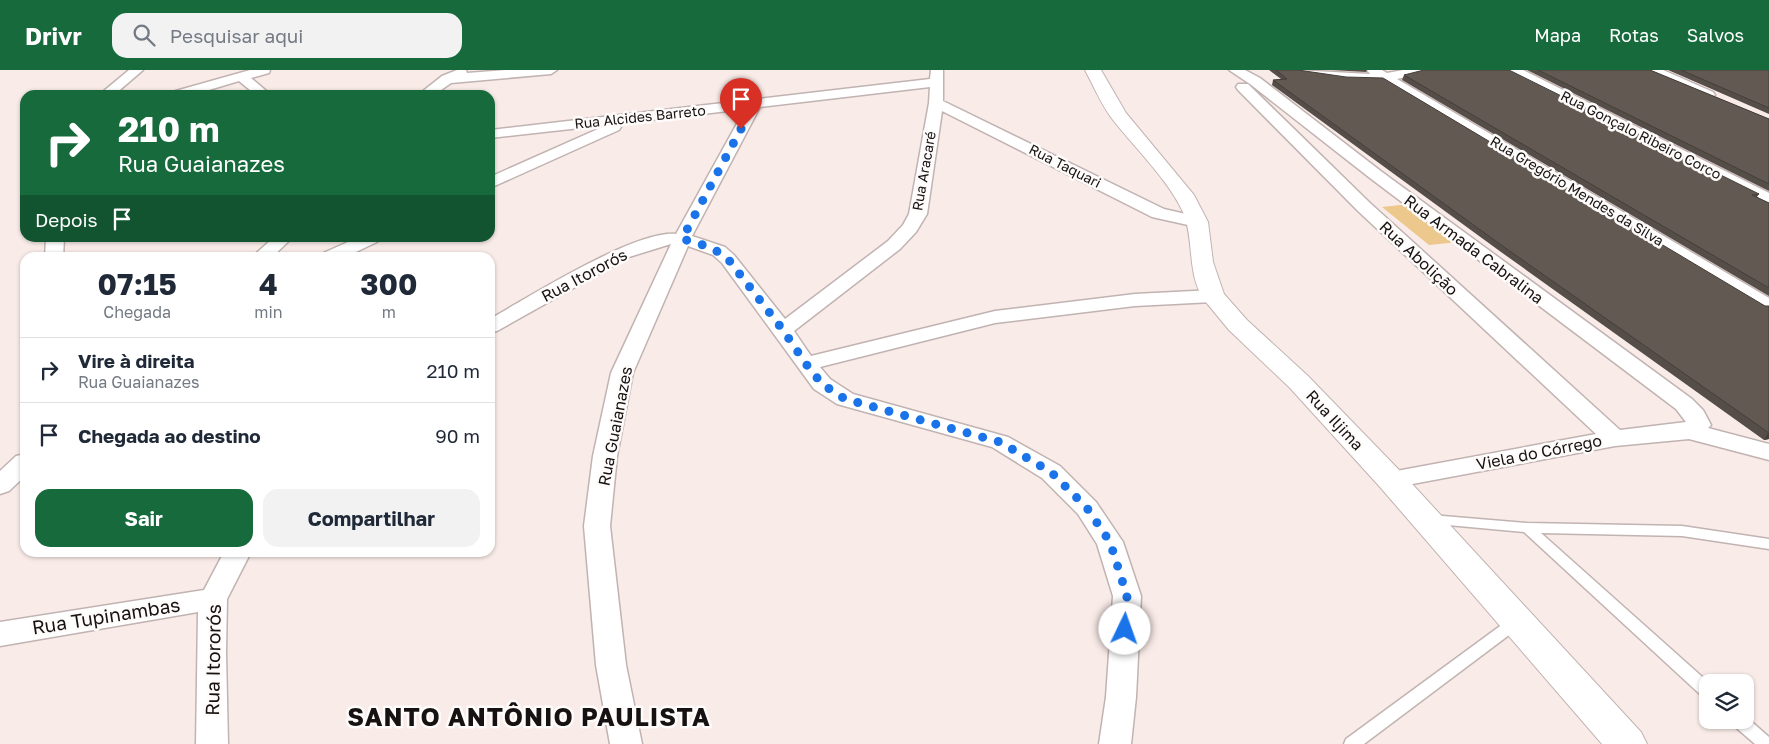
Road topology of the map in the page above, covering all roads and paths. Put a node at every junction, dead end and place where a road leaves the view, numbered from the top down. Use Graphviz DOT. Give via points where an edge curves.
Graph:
graph roads {
  1 [pos="137,70"];
  2 [pos="264,70"];
  3 [pos="466,70"];
  4 [pos="551,70"];
  5 [pos="1093,70"];
  6 [pos="1233,70"];
  7 [pos="1302,70"];
  8 [pos="1417,70"];
  9 [pos="1513,70"];
  10 [pos="1652,70"];
  11 [pos="1379,74"];
  12 [pos="486,76"];
  13 [pos="938,76"];
  14 [pos="242,77"];
  15 [pos="447,79"];
  16 [pos="478,89"];
  17 [pos="112,90"];
  18 [pos="195,90"];
  19 [pos="258,90"];
  20 [pos="432,90"];
  21 [pos="1724,102"];
  22 [pos="936,103"];
  23 [pos="754,105"];
  24 [pos="634,118"];
  25 [pos="495,133"];
  26 [pos="495,181"];
  27 [pos="1769,199"];
  28 [pos="1197,222"];
  29 [pos="682,239"];
  30 [pos="279,242"];
  31 [pos="362,242"];
  32 [pos="267,252"];
  33 [pos="339,252"];
  34 [pos="1213,296"];
  35 [pos="1769,306"];
  36 [pos="495,323"];
  37 [pos="783,330"];
  38 [pos="806,364"];
  39 [pos="1688,431"];
  40 [pos="1615,438"];
  41 [pos="1769,452"];
  42 [pos="20,467"];
  43 [pos="1391,480"];
  44 [pos="0,485"];
  45 [pos="1427,520"];
  46 [pos="1527,528"];
  47 [pos="1769,544"];
  48 [pos="235,557"];
  49 [pos="213,599"];
  50 [pos="1516,622"];
  51 [pos="0,634"];
  52 [pos="1699,684"];
  53 [pos="1749,729"];
  54 [pos="212,744"];
  55 [pos="626,744"];
  56 [pos="1115,744"];
  57 [pos="1352,744"];
  58 [pos="1627,744"];
  59 [pos="1766,744"];
  1 -- 17 [label="street"];
  2 -- 14 [label="street"];
  3 -- 15 [label="street"];
  4 -- 12 [label="street"];
  5 -- 28 [label="main road, Rua Iljima" via="1118,115 1184,195"];
  6 -- 39 [label="street, Rua Armada Cabralina" via="1254,81 1684,404 1696,415 1699,425"];
  6 -- 40 [label="street, Rua Abolição" via="1243,87 1337,180"];
  7 -- 11 [label="street" via="1327,74"];
  8 -- 11 [label="street"];
  9 -- 27 [label="street, Rua Gonçalo Ribeiro Corco"];
  10 -- 21 [label="street"];
  11 -- 35 [label="street, Rua Gregório Mendes da Silva"];
  12 -- 15 [label="street"];
  12 -- 16 [label="street"];
  13 -- 22 [label="street, Rua Aracaré"];
  13 -- 23 [label="street, Rua Alcides Barreto"];
  14 -- 18 [label="street"];
  14 -- 19 [label="street"];
  15 -- 20 [label="street"];
  22 -- 28 [label="street, Rua Taquari" via="1158,213"];
  22 -- 37 [label="street, Rua Aracaré" via="918,214 910,228 894,245"];
  23 -- 24 [label="street, Rua Alcides Barreto"];
  23 -- 29 [label="street, Rua Guaianazes"];
  24 -- 25 [label="street, Rua Alcides Barreto"];
  24 -- 26 [label="street"];
  28 -- 34 [label="main road, Rua Iljima" via="1202,262"];
  29 -- 36 [label="street, Rua Itororós" via="657,242 623,253"];
  29 -- 37 [label="street" via="719,251 728,259"];
  29 -- 55 [label="street, Rua Guaianazes" via="622,373 604,465 598,526 602,590"];
  30 -- 32 [label="street"];
  31 -- 33 [label="street"];
  34 -- 38 [label="street" via="1135,300 995,317"];
  34 -- 43 [label="main road, Rua Iljima"];
  37 -- 38 [label="street"];
  38 -- 56 [label="street" via="822,384 845,399 1000,442 1051,472 1087,508 1110,542 1127,596"];
  39 -- 40 [label="street, Viela do Córrego"];
  39 -- 41 [label="street"];
  40 -- 43 [label="street, Viela do Córrego"];
  42 -- 44 [label="street"];
  43 -- 45 [label="main road, Rua Iljima"];
  45 -- 46 [label="lane"];
  45 -- 50 [label="main road, Rua Iljima"];
  46 -- 47 [label="lane" via="1682,531"];
  46 -- 52 [label="lane"];
  48 -- 49 [label="street, Rua Itororós"];
  49 -- 51 [label="street, Rua Tupinambas"];
  49 -- 54 [label="street, Rua Itororós"];
  50 -- 57 [label="lane"];
  50 -- 58 [label="main road, Rua Iljima"];
  53 -- 59 [label="lane"];
}
